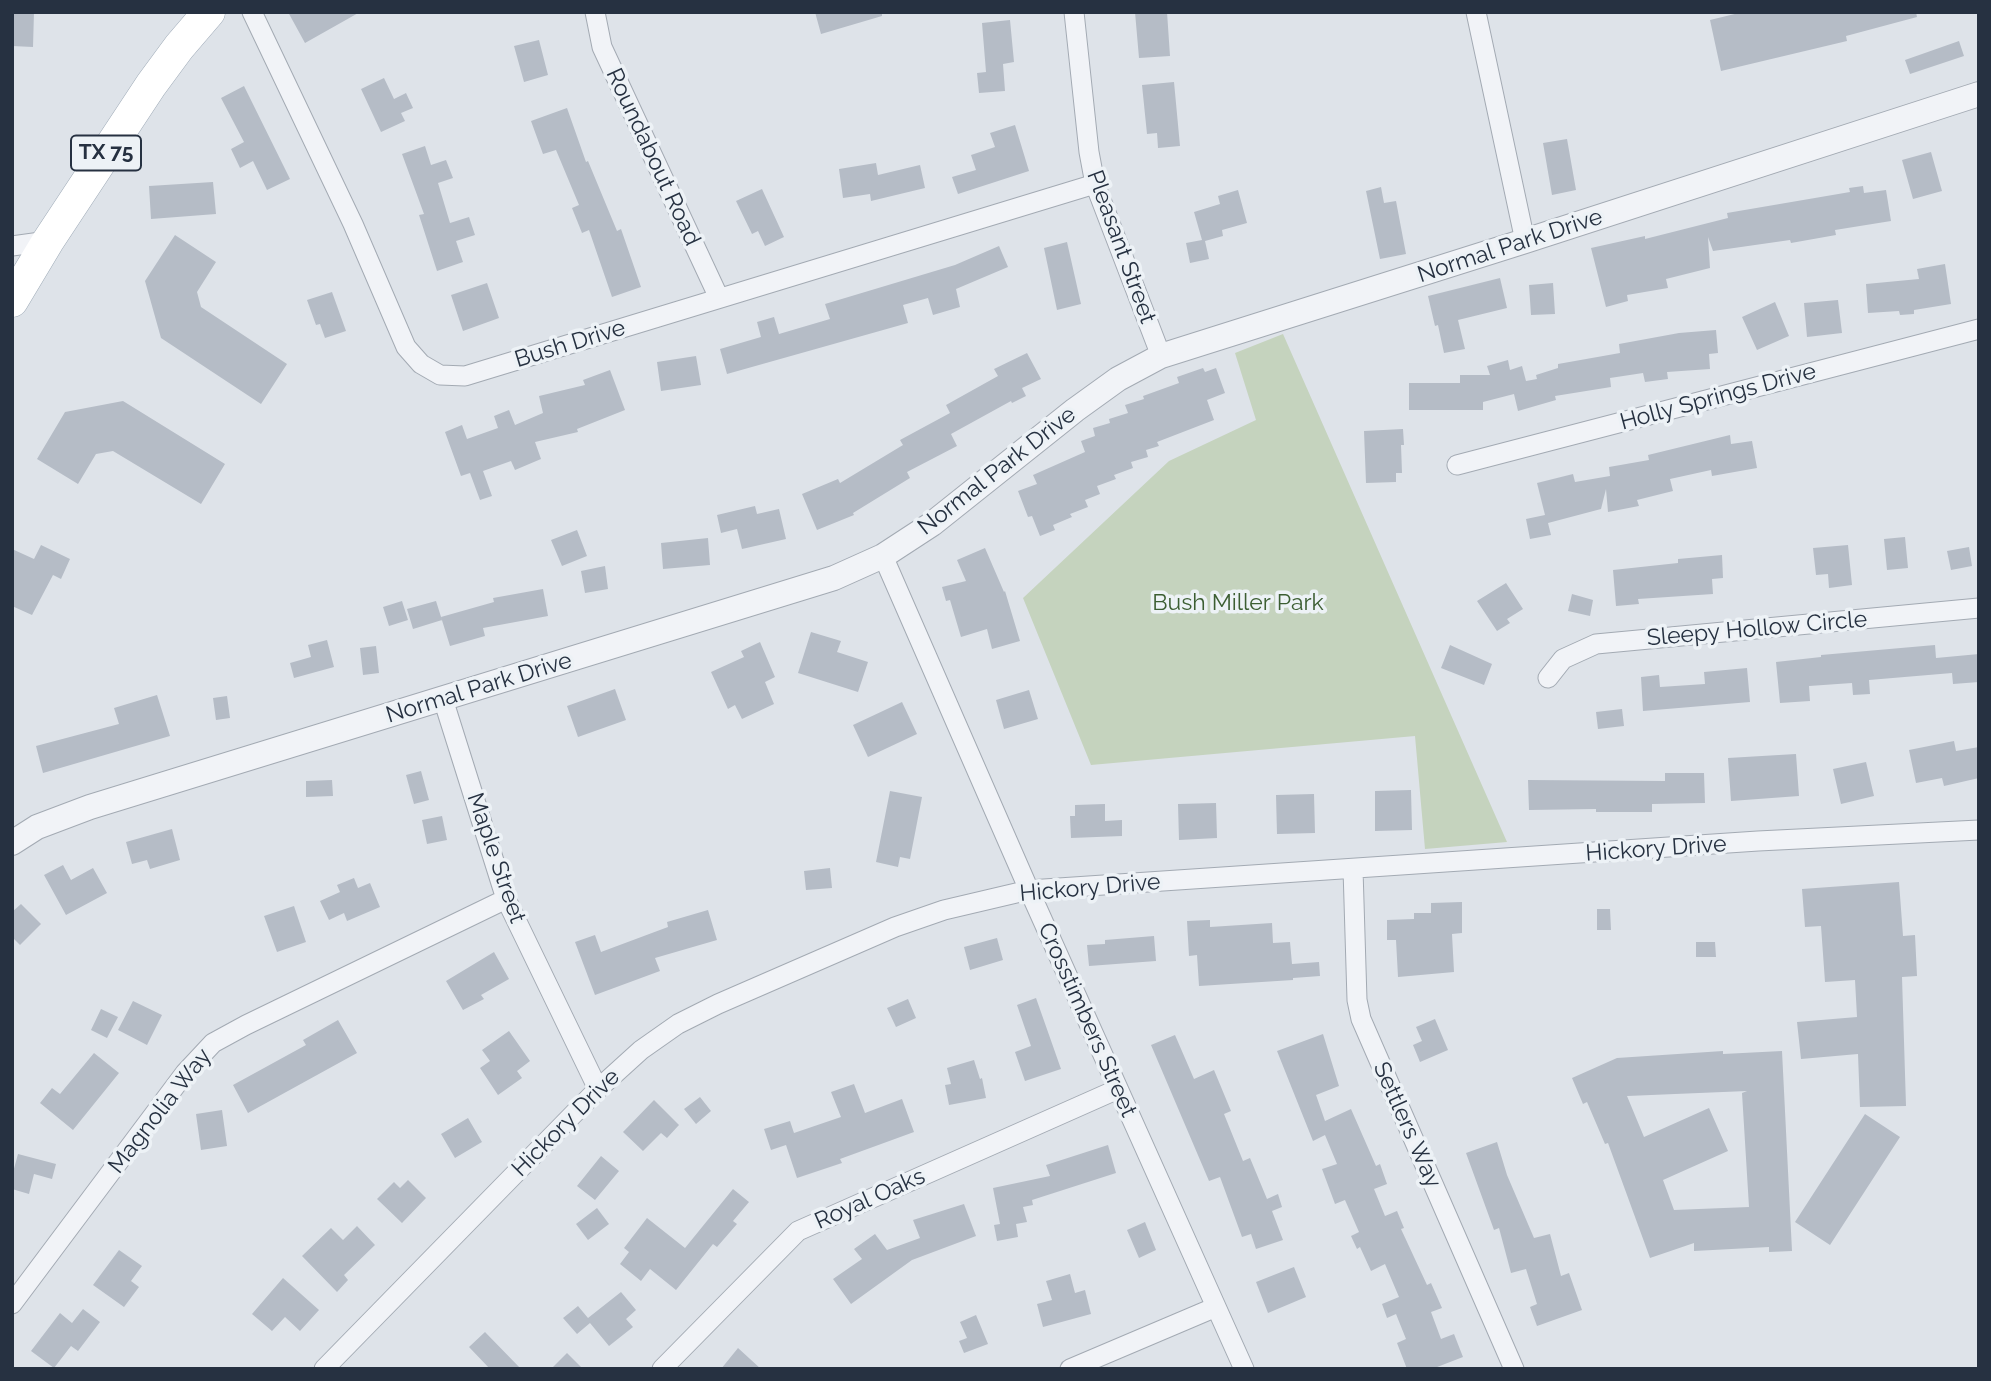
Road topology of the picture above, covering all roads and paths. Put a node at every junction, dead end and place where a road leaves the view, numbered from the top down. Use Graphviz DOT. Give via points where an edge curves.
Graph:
graph roads {
  1 [pos="209,12"];
  2 [pos="252,12"];
  3 [pos="595,12"];
  4 [pos="1074,12"];
  5 [pos="1476,12"];
  6 [pos="1979,94"];
  7 [pos="1095,184"];
  8 [pos="48,241"];
  9 [pos="1525,241"];
  10 [pos="12,246"];
  11 [pos="719,298"];
  12 [pos="12,301"];
  13 [pos="1979,329"];
  14 [pos="1161,356"];
  15 [pos="1457,465"];
  16 [pos="883,556"];
  17 [pos="1979,608"];
  18 [pos="1548,678"];
  19 [pos="443,699"];
  20 [pos="1979,830"];
  21 [pos="12,843"];
  22 [pos="1353,869"];
  23 [pos="1028,890"];
  24 [pos="506,899"];
  25 [pos="598,1088"];
  26 [pos="1118,1089"];
  27 [pos="12,1304"];
  28 [pos="1216,1307"];
  29 [pos="324,1369"];
  30 [pos="662,1369"];
  31 [pos="1070,1369"];
  32 [pos="1244,1369"];
  33 [pos="1514,1369"];
  1 -- 8 [label="main road, TX 75" via="151,85"];
  2 -- 11 [label="street, Bush Drive" via="406,347 421,364 440,375 465,376"];
  3 -- 11 [label="street, Roundabout Road" via="601,47"];
  4 -- 7 [label="street, Pleasant Street"];
  5 -- 9 [label="street"];
  6 -- 9 [label="street, Normal Park Drive"];
  7 -- 11 [label="street, Bush Drive"];
  7 -- 14 [label="street, Pleasant Street"];
  8 -- 10 [label="street"];
  8 -- 12 [label="main road, TX 75"];
  9 -- 14 [label="street, Normal Park Drive"];
  13 -- 15 [label="street, Holly Springs Drive"];
  14 -- 16 [label="street, Normal Park Drive" via="1085,402 932,524"];
  16 -- 19 [label="street, Normal Park Drive" via="834,578"];
  16 -- 23 [label="street, Crosstimbers Street"];
  17 -- 18 [label="street, Sleepy Hollow Circle" via="1596,645 1563,659"];
  19 -- 21 [label="street, Normal Park Drive" via="90,807 37,827"];
  19 -- 24 [label="street, Maple Street"];
  20 -- 22 [label="street, Hickory Drive"];
  22 -- 23 [label="street, Hickory Drive"];
  22 -- 33 [label="street, Settlers Way" via="1361,1018"];
  23 -- 25 [label="street, Hickory Drive" via="895,927 718,1004 678,1024"];
  23 -- 26 [label="street, Crosstimbers Street"];
  24 -- 25 [label="street, Maple Street"];
  24 -- 27 [label="street, Magnolia Way" via="214,1043 185,1073"];
  25 -- 29 [label="street, Hickory Drive"];
  26 -- 28 [label="street, Crosstimbers Street"];
  26 -- 30 [label="street, Royal Oaks" via="798,1231"];
  28 -- 31 [label="street"];
  28 -- 32 [label="street, Crosstimbers Street"];
}
